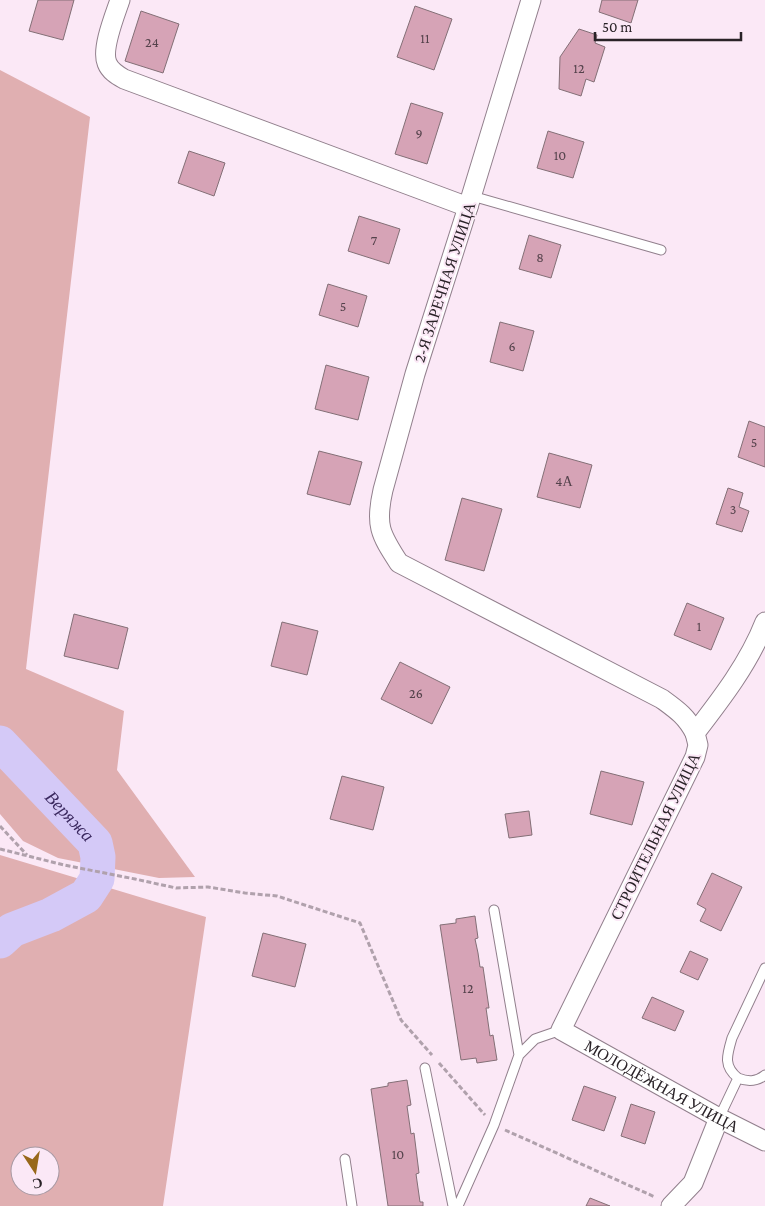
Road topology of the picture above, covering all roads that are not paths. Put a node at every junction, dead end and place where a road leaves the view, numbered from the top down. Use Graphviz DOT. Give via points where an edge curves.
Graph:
graph roads {
  1 [pos="120,0"];
  2 [pos="530,0"];
  3 [pos="470,202"];
  4 [pos="661,250"];
  5 [pos="765,622"];
  6 [pos="695,733"];
  7 [pos="494,910"];
  8 [pos="765,968"];
  9 [pos="560,1030"];
  10 [pos="519,1055"];
  11 [pos="425,1068"];
  12 [pos="765,1075"];
  13 [pos="738,1078"];
  14 [pos="719,1118"];
  15 [pos="765,1141"];
  16 [pos="345,1159"];
  17 [pos="672,1205"];
  18 [pos="352,1206"];
  19 [pos="453,1206"];
  20 [pos="458,1206"];
  1 -- 3 [label="street" via="104,50 106,62 113,73"];
  2 -- 3 [label="street, 2-Я ЗАРЕЧНАЯ УЛИЦА"];
  3 -- 4 [label="lane"];
  3 -- 6 [label="street, 2-Я ЗАРЕЧНАЯ УЛИЦА" via="415,374 379,509 379,525 387,545 399,563 662,699 682,714"];
  5 -- 6 [label="street, СТРОИТЕЛЬНАЯ УЛИЦА" via="732,686"];
  6 -- 9 [label="street, СТРОИТЕЛЬНАЯ УЛИЦА" via="698,745 695,757"];
  7 -- 10 [label="lane"];
  8 -- 13 [label="lane" via="729,1050 728,1066"];
  9 -- 10 [label="lane" via="535,1038"];
  9 -- 14 [label="street, МОЛОДЁЖНАЯ УЛИЦА"];
  10 -- 20 [label="lane" via="494,1125"];
  11 -- 19 [label="lane"];
  12 -- 13 [label="lane" via="750,1082"];
  13 -- 14 [label="lane"];
  14 -- 15 [label="street, МОЛОДЁЖНАЯ УЛИЦА"];
  14 -- 17 [label="street" via="693,1183"];
  16 -- 18 [label="lane"];
}
